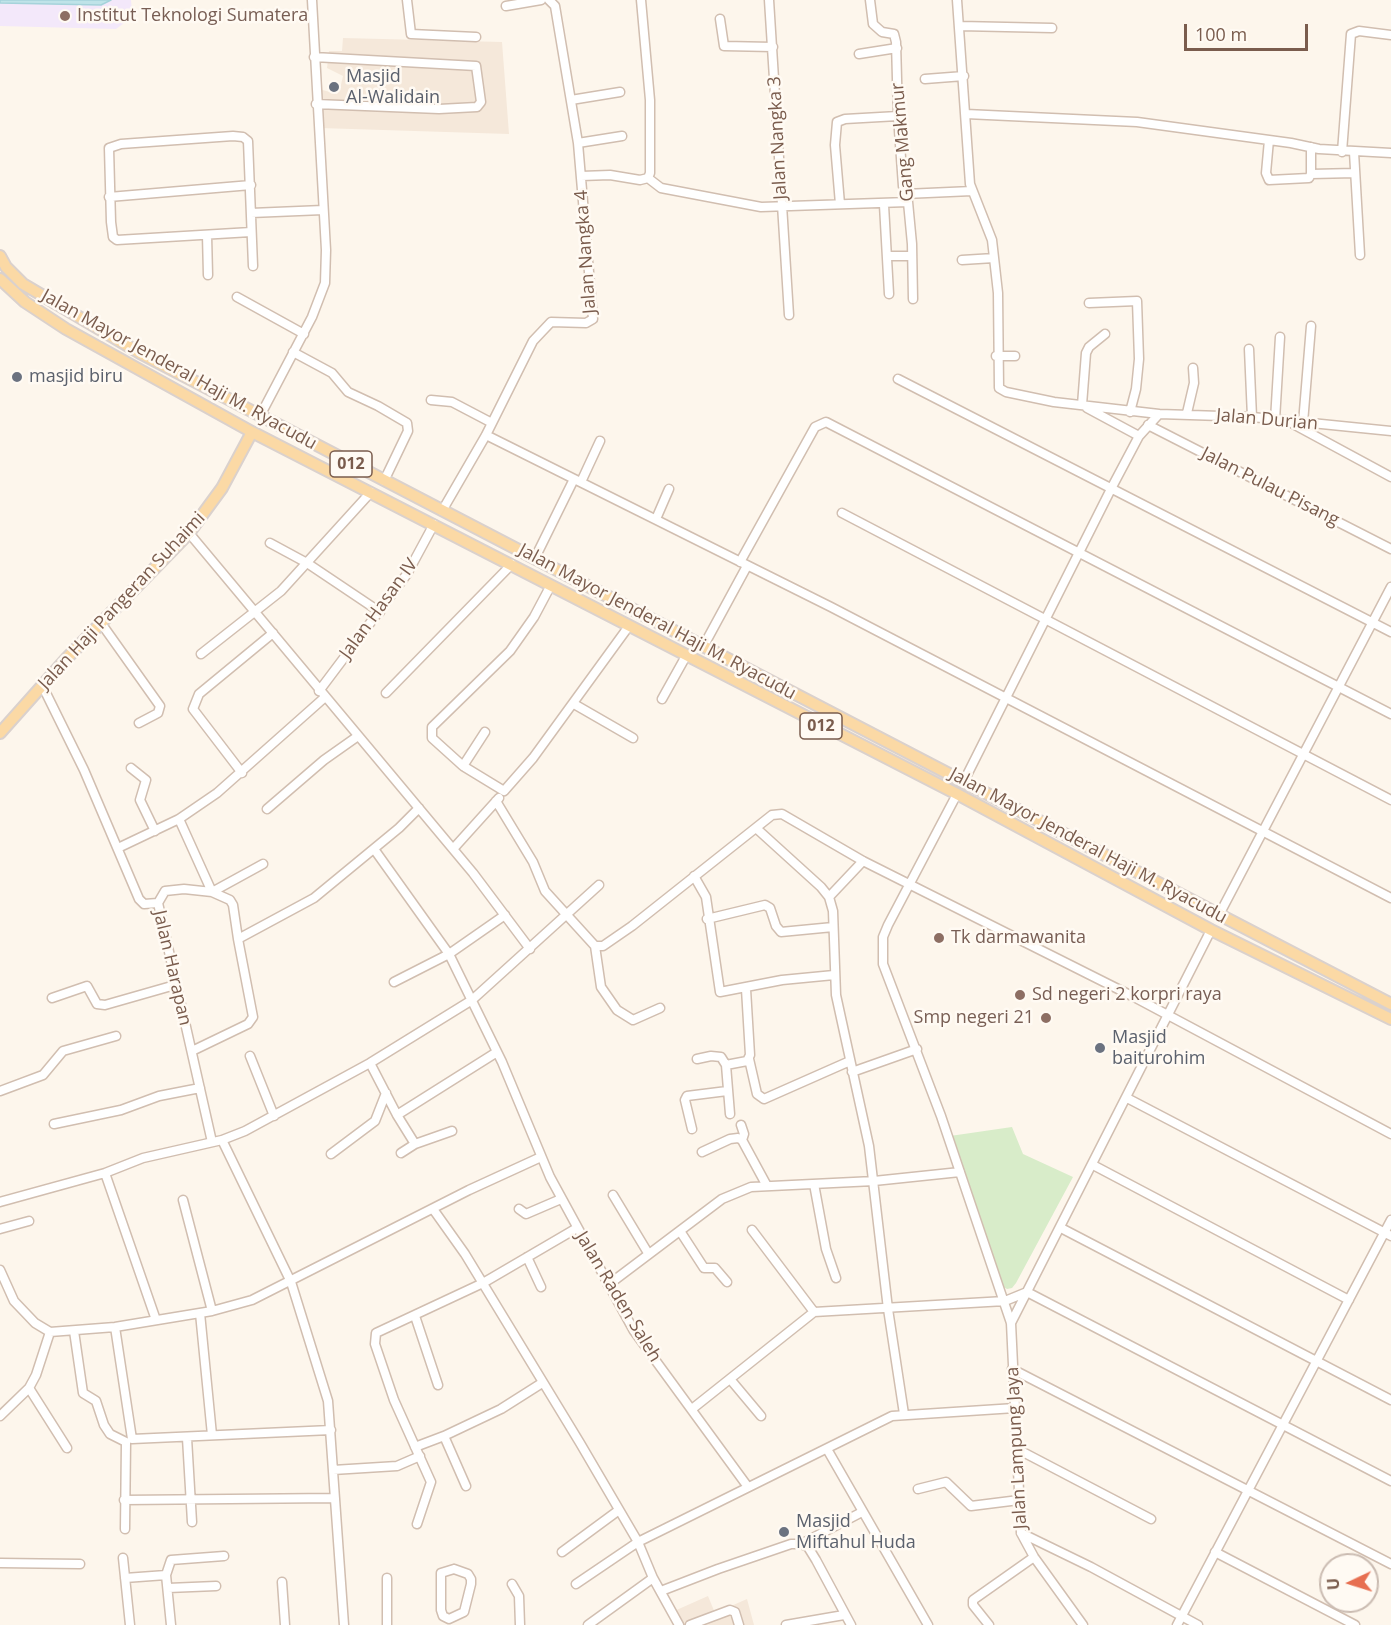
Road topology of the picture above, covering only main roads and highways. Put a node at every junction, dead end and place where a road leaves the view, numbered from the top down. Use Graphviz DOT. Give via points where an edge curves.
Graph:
graph roads {
  1 [pos="0,255"];
  2 [pos="0,279"];
  3 [pos="105,333"];
  4 [pos="97,347"];
  5 [pos="252,432"];
  6 [pos="564,573"];
  7 [pos="588,586"];
  8 [pos="574,597"];
  9 [pos="605,613"];
  10 [pos="0,733"];
  11 [pos="1085,845"];
  12 [pos="1078,858"];
  13 [pos="1109,858"];
  14 [pos="1103,872"];
  15 [pos="1391,1004"];
  16 [pos="1391,1019"];
  1 -- 3 [label="main road, Jalan Mayor Jenderal Haji M. Ryacudu" via="22,284"];
  2 -- 4 [label="main road, Jalan Mayor Jenderal Haji M. Ryacudu" via="11,292"];
  3 -- 4 [label="main road"];
  3 -- 6 [label="main road, Jalan Mayor Jenderal Haji M. Ryacudu / 012"];
  4 -- 5 [label="main road, Jalan Mayor Jenderal Haji M. Ryacudu"];
  5 -- 8 [label="main road, Jalan Mayor Jenderal Haji M. Ryacudu / 012"];
  5 -- 10 [label="main road, Jalan Haji Pangeran Suhaimi" via="222,488 189,533"];
  6 -- 7 [label="main road, Jalan Mayor Jenderal Haji M. Ryacudu / 012"];
  6 -- 8 [label="main road" via="577,588"];
  7 -- 9 [label="main road" via="586,598 601,606"];
  7 -- 11 [label="main road, Jalan Mayor Jenderal Haji M. Ryacudu / 012"];
  8 -- 9 [label="main road, Jalan Mayor Jenderal Haji M. Ryacudu / 012"];
  9 -- 12 [label="main road, Jalan Mayor Jenderal Haji M. Ryacudu / 012"];
  11 -- 12 [label="main road" via="1086,853"];
  11 -- 13 [label="main road, Jalan Mayor Jenderal Haji M. Ryacudu / 012"];
  12 -- 14 [label="main road, Jalan Mayor Jenderal Haji M. Ryacudu / 012"];
  13 -- 14 [label="main road" via="1103,862"];
  13 -- 15 [label="main road, Jalan Mayor Jenderal Haji M. Ryacudu / 012"];
  14 -- 16 [label="main road, Jalan Mayor Jenderal Haji M. Ryacudu / 012"];
}
